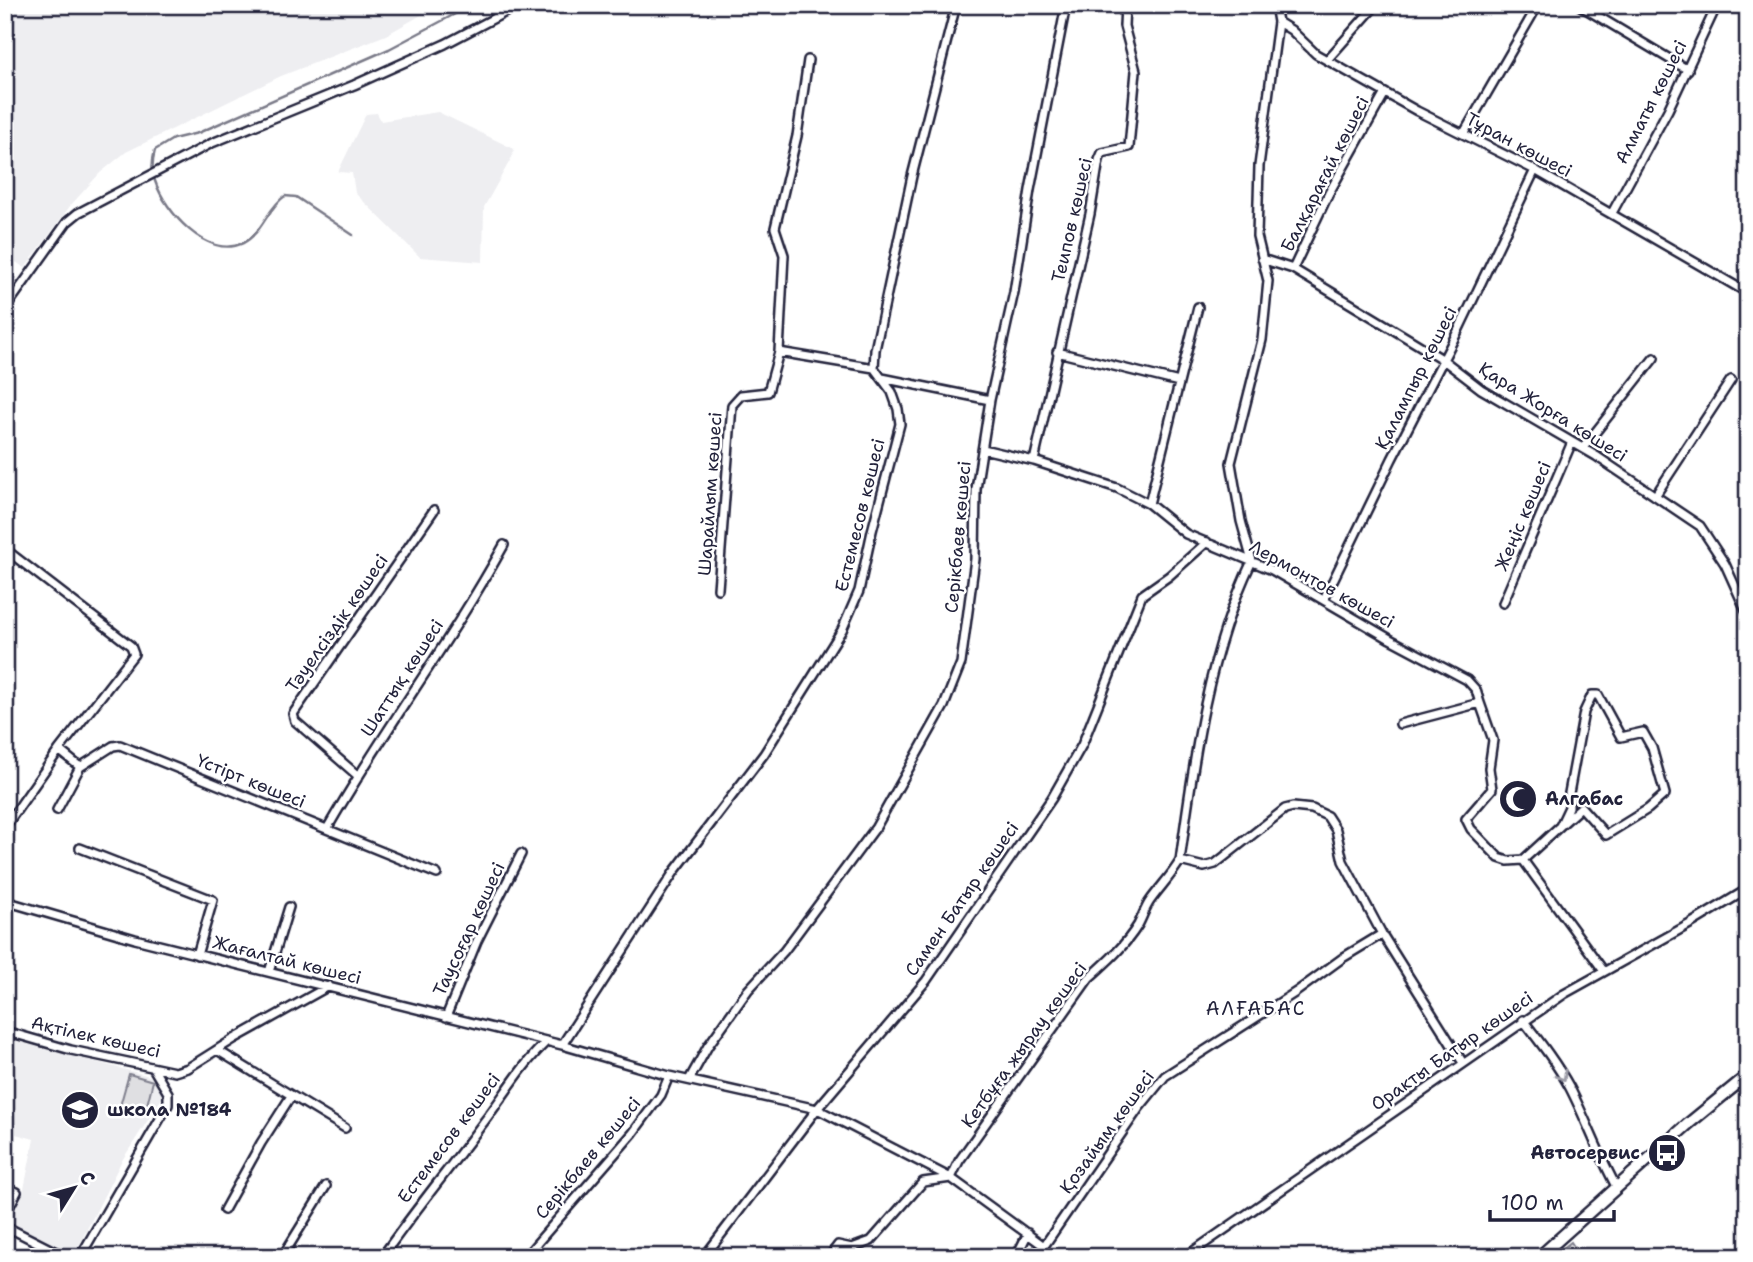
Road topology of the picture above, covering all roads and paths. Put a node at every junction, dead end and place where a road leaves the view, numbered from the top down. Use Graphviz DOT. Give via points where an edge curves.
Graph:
graph roads {
  1 [pos="519,5"];
  2 [pos="956,5"];
  3 [pos="1066,5"];
  4 [pos="1125,5"];
  5 [pos="1275,5"];
  6 [pos="1376,5"];
  7 [pos="1538,5"];
  8 [pos="1579,5"];
  9 [pos="1717,5"];
  10 [pos="1278,22"];
  11 [pos="808,60"];
  12 [pos="1327,60"];
  13 [pos="1688,70"];
  14 [pos="1385,93"];
  15 [pos="1464,133"];
  16 [pos="1535,170"];
  17 [pos="1612,213"];
  18 [pos="1262,259"];
  19 [pos="1293,270"];
  20 [pos="1748,293"];
  21 [pos="1198,307"];
  22 [pos="5,309"];
  23 [pos="779,352"];
  24 [pos="1057,352"];
  25 [pos="1654,358"];
  26 [pos="1442,359"];
  27 [pos="874,368"];
  28 [pos="881,378"];
  29 [pos="1731,380"];
  30 [pos="1179,383"];
  31 [pos="990,400"];
  32 [pos="1572,442"];
  33 [pos="1583,448"];
  34 [pos="983,449"];
  35 [pos="1034,461"];
  36 [pos="1655,496"];
  37 [pos="1149,503"];
  38 [pos="434,510"];
  39 [pos="1207,542"];
  40 [pos="505,545"];
  41 [pos="5,549"];
  42 [pos="1252,561"];
  43 [pos="718,589"];
  44 [pos="1324,599"];
  45 [pos="1503,603"];
  46 [pos="1748,615"];
  47 [pos="1480,703"];
  48 [pos="1401,724"];
  49 [pos="59,750"];
  50 [pos="80,767"];
  51 [pos="357,775"];
  52 [pos="57,810"];
  53 [pos="1560,826"];
  54 [pos="5,827"];
  55 [pos="327,829"];
  56 [pos="79,848"];
  57 [pos="521,854"];
  58 [pos="1523,860"];
  59 [pos="1180,861"];
  60 [pos="437,874"];
  61 [pos="1748,889"];
  62 [pos="5,901"];
  63 [pos="289,907"];
  64 [pos="1382,934"];
  65 [pos="197,955"];
  66 [pos="1603,970"];
  67 [pos="269,972"];
  68 [pos="329,986"];
  69 [pos="446,1017"];
  70 [pos="1524,1020"];
  71 [pos="5,1031"];
  72 [pos="546,1042"];
  73 [pos="562,1045"];
  74 [pos="217,1050"];
  75 [pos="1463,1063"];
  76 [pos="153,1068"];
  77 [pos="1748,1074"];
  78 [pos="669,1076"];
  79 [pos="689,1080"];
  80 [pos="291,1096"];
  81 [pos="817,1109"];
  82 [pos="345,1128"];
  83 [pos="951,1178"];
  84 [pos="326,1186"];
  85 [pos="5,1188"];
  86 [pos="1617,1188"];
  87 [pos="223,1210"];
  88 [pos="5,1215"];
  89 [pos="5,1226"];
  90 [pos="1028,1233"];
  91 [pos="66,1257"];
  92 [pos="79,1257"];
  93 [pos="282,1257"];
  94 [pos="382,1257"];
  95 [pos="525,1257"];
  96 [pos="704,1257"];
  97 [pos="829,1257"];
  98 [pos="1016,1257"];
  99 [pos="1185,1257"];
  100 [pos="1539,1257"];
  1 -- 22 [label="street" via="365,80 212,143 78,213"];
  2 -- 27 [label="street" via="912,176"];
  3 -- 31 [label="street, Серікбаев көшесі"];
  4 -- 24 [label="street, Теипов көшесі" via="1124,26 1136,71 1129,147 1102,153 1099,160"];
  5 -- 10 [label="street"];
  6 -- 12 [label="street"];
  7 -- 15 [label="street"];
  8 -- 13 [label="street"];
  9 -- 13 [label="street, Алматы көшесі"];
  10 -- 12 [label="street, Тұран көшесі"];
  10 -- 18 [label="street" via="1259,166 1257,236"];
  11 -- 23 [label="street, Шарайлым көшесі" via="797,136 775,228 784,255"];
  12 -- 14 [label="street, Тұран көшесі"];
  13 -- 17 [label="street, Алматы көшесі"];
  14 -- 15 [label="street, Тұран көшесі"];
  14 -- 19 [label="street, Балқарағай көшесі" via="1329,193"];
  15 -- 16 [label="street, Тұран көшесі"];
  16 -- 17 [label="street, Тұран көшесі"];
  16 -- 26 [label="street, Қалампыр көшесі"];
  17 -- 20 [label="street, Тұран көшесі"];
  18 -- 19 [label="street, Қара Жорға көшесі"];
  18 -- 42 [label="street" via="1268,281 1262,340 1231,463"];
  19 -- 26 [label="street, Қара Жорға көшесі"];
  21 -- 30 [label="street"];
  23 -- 27 [label="street"];
  23 -- 43 [label="street, Шарайлым көшесі" via="768,392 741,395 732,405"];
  24 -- 30 [label="street"];
  24 -- 35 [label="street, Теипов көшесі"];
  25 -- 33 [label="street"];
  26 -- 32 [label="street, Қара Жорға көшесі" via="1481,389"];
  26 -- 44 [label="street, Қалампыр көшесі"];
  27 -- 28 [label="street, Естемесов көшесі"];
  28 -- 31 [label="street"];
  28 -- 73 [label="street, Естемесов көшесі" via="892,392 900,424 859,591 842,631 764,754 674,872"];
  29 -- 36 [label="street"];
  30 -- 37 [label="street"];
  31 -- 34 [label="street, Серікбаев көшесі"];
  32 -- 33 [label="street, Қара Жорға көшесі"];
  32 -- 45 [label="street, Жеңіс көшесі"];
  33 -- 36 [label="street, Қара Жорға көшесі"];
  34 -- 35 [label="street, Лермонтов көшесі"];
  34 -- 79 [label="street, Серікбаев көшесі" via="961,663 944,706 876,827 784,951 748,990"];
  35 -- 37 [label="street, Лермонтов көшесі"];
  36 -- 46 [label="street, Қара Жорға көшесі" via="1700,526 1725,564"];
  37 -- 39 [label="street, Лермонтов көшесі" via="1186,534"];
  38 -- 51 [label="street, Тәуелсіздік көшесі" via="293,714 295,721"];
  39 -- 42 [label="street, Лермонтов көшесі"];
  39 -- 81 [label="street, Самен Батыр көшесі" via="1142,595 1082,745 1052,798 926,981"];
  40 -- 51 [label="street, Шаттық көшесі"];
  41 -- 49 [label="street" via="131,646 134,654"];
  42 -- 44 [label="street, Лермонтов көшесі"];
  42 -- 59 [label="street, Кетбұға жырау көшесі" via="1235,597 1205,696"];
  44 -- 47 [label="street, Лермонтов көшесі" via="1466,680"];
  47 -- 48 [label="street"];
  47 -- 58 [label="street, Лермонтов көшесі" via="1493,740 1492,789 1466,819 1499,858"];
  49 -- 50 [label="street"];
  49 -- 54 [label="street"];
  50 -- 52 [label="street"];
  50 -- 55 [label="street, Үстірт көшесі" via="120,746"];
  51 -- 55 [label="street, Шаттық көшесі"];
  53 -- 53 [label="street" via="1581,807 1606,835 1665,794 1643,732 1621,737 1598,695 1592,695 1584,712 1569,807"];
  53 -- 58 [label="street"];
  55 -- 60 [label="street, Үстірт көшесі"];
  56 -- 65 [label="street" via="213,900"];
  57 -- 69 [label="street, Тауcоғар көшесі"];
  58 -- 66 [label="street"];
  59 -- 64 [label="street" via="1204,867 1215,864 1285,809 1312,808 1327,816 1336,830 1343,861"];
  59 -- 83 [label="street, Кетбұға жырау көшесі" via="1127,940 1089,978"];
  61 -- 66 [label="street, Оракты Батыр көшесі"];
  62 -- 65 [label="street, Жағалтай көшесі"];
  63 -- 67 [label="street"];
  64 -- 75 [label="street"];
  64 -- 90 [label="street, Қозайым көшесі" via="1165,1076 1044,1246"];
  65 -- 67 [label="street, Жағалтай көшесі"];
  66 -- 70 [label="street, Оракты Батыр көшесі"];
  67 -- 68 [label="street, Жағалтай көшесі"];
  68 -- 69 [label="street, Жағалтай көшесі"];
  68 -- 74 [label="street, Ақтілек көшесі"];
  69 -- 72 [label="street, Жағалтай көшесі"];
  70 -- 75 [label="street, Оракты Батыр көшесі"];
  70 -- 86 [label="street, one-way" via="1570,1089"];
  71 -- 76 [label="street, Ақтілек көшесі"];
  72 -- 73 [label="street, Жағалтай көшесі"];
  72 -- 94 [label="street, Естемесов көшесі"];
  73 -- 78 [label="street, Жағалтай көшесі"];
  74 -- 76 [label="street, Ақтілек көшесі" via="174,1072"];
  74 -- 80 [label="street"];
  75 -- 99 [label="street, Оракты Батыр көшесі"];
  76 -- 92 [label="street" via="168,1093 168,1104"];
  77 -- 86 [label="main road"];
  78 -- 79 [label="street, Жағалтай көшесі"];
  78 -- 95 [label="street, Серікбаев көшесі" via="633,1133"];
  79 -- 81 [label="street"];
  80 -- 82 [label="street"];
  80 -- 87 [label="street"];
  81 -- 83 [label="street"];
  81 -- 96 [label="street, Самен Батыр көшесі"];
  83 -- 90 [label="street"];
  83 -- 97 [label="street" via="923,1182 871,1241 852,1248 838,1245"];
  84 -- 93 [label="street"];
  85 -- 88 [label="street" via="17,1192"];
  86 -- 100 [label="main road"];
  89 -- 91 [label="street"];
  90 -- 98 [label="street"];
}
